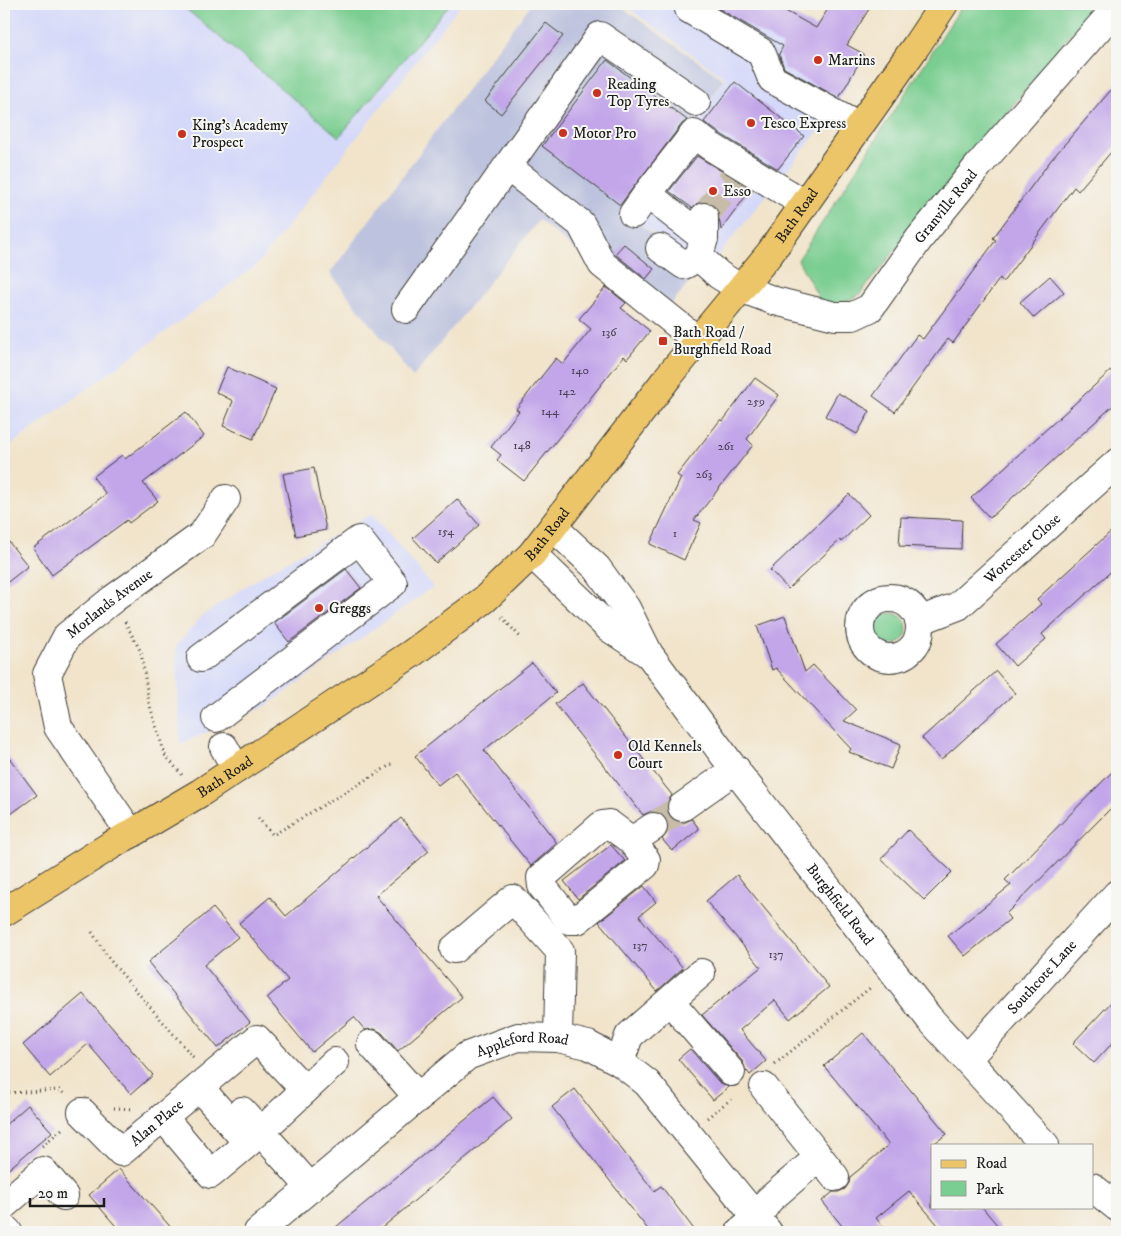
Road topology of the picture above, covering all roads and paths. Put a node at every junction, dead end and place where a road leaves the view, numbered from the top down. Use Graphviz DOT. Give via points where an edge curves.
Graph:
graph roads {
  1 [pos="944,4"];
  2 [pos="1117,7"];
  3 [pos="689,9"];
  4 [pos="696,102"];
  5 [pos="859,127"];
  6 [pos="508,167"];
  7 [pos="805,204"];
  8 [pos="702,238"];
  9 [pos="660,248"];
  10 [pos="740,288"];
  11 [pos="406,309"];
  12 [pos="697,340"];
  13 [pos="1117,464"];
  14 [pos="226,499"];
  15 [pos="553,527"];
  16 [pos="532,554"];
  17 [pos="113,599"];
  18 [pos="919,621"];
  19 [pos="648,654"];
  20 [pos="201,658"];
  21 [pos="216,718"];
  22 [pos="394,762"];
  23 [pos="736,769"];
  24 [pos="184,778"];
  25 [pos="682,807"];
  26 [pos="258,818"];
  27 [pos="131,834"];
  28 [pos="1117,894"];
  29 [pos="4,912"];
  30 [pos="92,932"];
  31 [pos="454,949"];
  32 [pos="701,973"];
  33 [pos="870,988"];
  34 [pos="670,1001"];
  35 [pos="558,1038"];
  36 [pos="371,1044"];
  37 [pos="967,1059"];
  38 [pos="335,1062"];
  39 [pos="620,1062"];
  40 [pos="768,1077"];
  41 [pos="205,1082"];
  42 [pos="732,1084"];
  43 [pos="305,1090"];
  44 [pos="4,1093"];
  45 [pos="419,1098"];
  46 [pos="82,1112"];
  47 [pos="163,1117"];
  48 [pos="274,1119"];
  49 [pos="689,1133"];
  50 [pos="1045,1144"];
  51 [pos="311,1188"];
  52 [pos="1094,1189"];
  53 [pos="64,1196"];
  54 [pos="4,1205"];
  55 [pos="1117,1207"];
  56 [pos="4,1228"];
  57 [pos="754,1228"];
  58 [pos="8,1232"];
  59 [pos="258,1232"];
  1 -- 5 [label="main road, Bath Road"];
  2 -- 10 [label="street, Granville Road" via="979,165 870,308 853,316 835,316 775,301"];
  3 -- 5 [label="street" via="761,52 772,79"];
  4 -- 6 [label="street" via="600,36"];
  5 -- 7 [label="main road, Bath Road"];
  6 -- 11 [label="street"];
  6 -- 12 [label="street" via="581,224 602,264"];
  7 -- 8 [label="street, Granville Road" via="694,134 640,204"];
  7 -- 10 [label="main road, Bath Road"];
  8 -- 9 [label="street" via="684,265"];
  8 -- 10 [label="street, Granville Road" via="719,275"];
  10 -- 12 [label="main road, Bath Road"];
  12 -- 15 [label="main road, Bath Road"];
  13 -- 18 [label="street, Worcester Close" via="958,606"];
  14 -- 17 [label="street, Morlands Avenue" via="202,535"];
  15 -- 16 [label="main road, Bath Road"];
  15 -- 19 [label="street, Burghfield Road" via="597,568 626,608"];
  16 -- 19 [label="street, Burghfield Road" via="608,627"];
  16 -- 27 [label="main road, Bath Road" via="485,599 425,644 356,692 230,758"];
  17 -- 24 [label="path" via="141,652 149,703 165,755"];
  17 -- 27 [label="street, Morlands Avenue" via="66,636 47,674 58,727"];
  19 -- 23 [label="street, Burghfield Road"];
  20 -- 21 [label="street" via="359,540 393,583"];
  22 -- 26 [label="path" via="273,835"];
  23 -- 25 [label="street"];
  23 -- 37 [label="street, Burghfield Road" via="929,1018"];
  27 -- 29 [label="main road, Bath Road"];
  28 -- 37 [label="street, Southcote Lane"];
  30 -- 41 [label="path" via="109,959"];
  31 -- 35 [label="street" via="513,899 560,951"];
  32 -- 34 [label="street"];
  33 -- 40 [label="path"];
  34 -- 39 [label="street" via="629,1036"];
  34 -- 42 [label="street"];
  35 -- 39 [label="street, Appleford Road" via="588,1046"];
  35 -- 45 [label="street, Appleford Road" via="518,1037 467,1056"];
  36 -- 45 [label="street"];
  37 -- 50 [label="street, Burghfield Road"];
  38 -- 43 [label="street"];
  39 -- 49 [label="street, Appleford Road" via="648,1083"];
  40 -- 57 [label="street" via="827,1167 769,1200"];
  41 -- 43 [label="street, Alan Place" via="257,1040"];
  41 -- 47 [label="street, Alan Place"];
  41 -- 47 [label="street" via="248,1143 211,1174"];
  41 -- 51 [label="street"];
  42 -- 49 [label="path"];
  43 -- 48 [label="street"];
  44 -- 46 [label="path" via="61,1090"];
  45 -- 51 [label="street, Appleford Road"];
  46 -- 47 [label="street, Alan Place" via="121,1152"];
  49 -- 57 [label="street, Appleford Road"];
  51 -- 59 [label="street, Appleford Road"];
  52 -- 55 [label="street"];
  53 -- 54 [label="street" via="43,1171"];
  56 -- 58 [label="street"];
}
